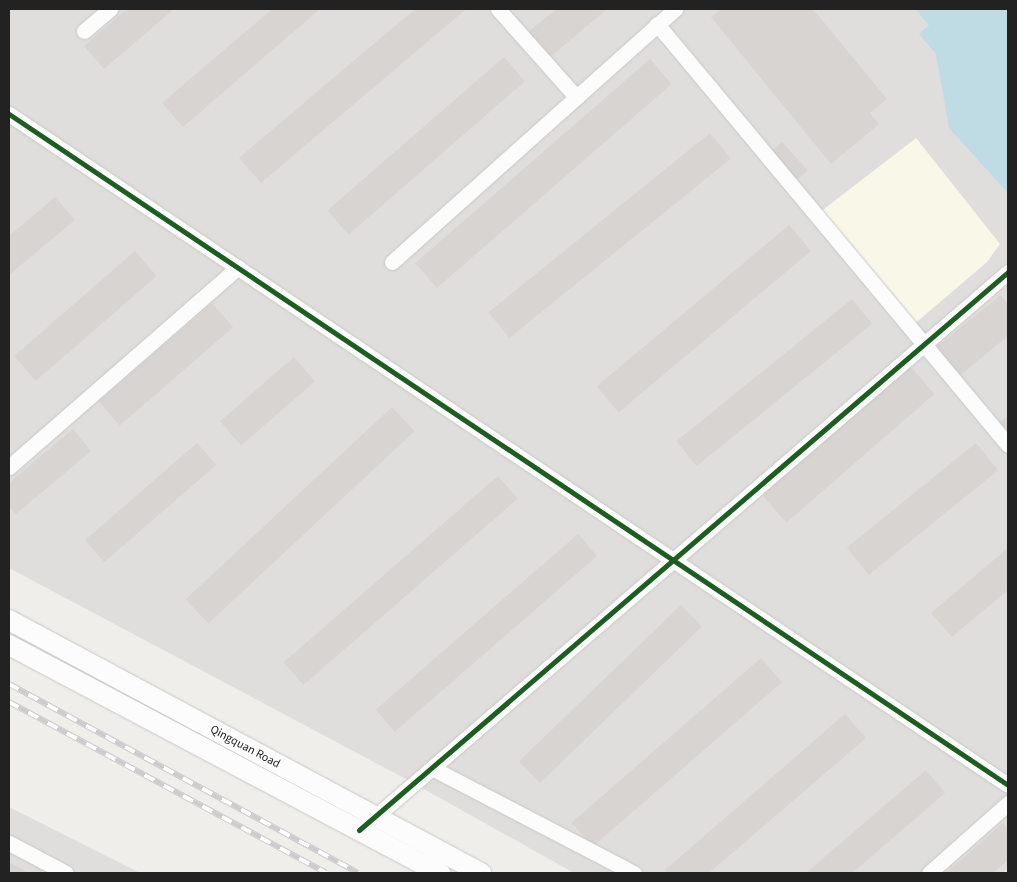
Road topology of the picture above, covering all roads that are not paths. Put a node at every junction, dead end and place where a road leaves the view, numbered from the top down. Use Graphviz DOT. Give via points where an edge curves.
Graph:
graph roads {
  1 [pos="110,9"];
  2 [pos="498,9"];
  3 [pos="674,9"];
  4 [pos="657,24"];
  5 [pos="84,31"];
  6 [pos="576,97"];
  7 [pos="9,114"];
  8 [pos="392,262"];
  9 [pos="238,267"];
  10 [pos="1008,272"];
  11 [pos="924,344"];
  12 [pos="1008,445"];
  13 [pos="9,467"];
  14 [pos="674,560"];
  15 [pos="9,620"];
  16 [pos="9,645"];
  17 [pos="432,768"];
  18 [pos="1008,785"];
  19 [pos="1008,803"];
  20 [pos="376,817"];
  21 [pos="360,830"];
  22 [pos="9,843"];
  23 [pos="66,873"];
  24 [pos="440,873"];
  25 [pos="481,873"];
  26 [pos="634,873"];
  27 [pos="929,873"];
  1 -- 5 [label="street"];
  2 -- 6 [label="street"];
  3 -- 4 [label="street"];
  4 -- 6 [label="street"];
  4 -- 11 [label="street"];
  6 -- 8 [label="street"];
  7 -- 9 [label="street"];
  9 -- 13 [label="street"];
  9 -- 14 [label="street"];
  10 -- 11 [label="street"];
  11 -- 12 [label="street"];
  11 -- 14 [label="street"];
  14 -- 17 [label="street"];
  14 -- 18 [label="street"];
  15 -- 20 [label="street, Qingquan Road"];
  16 -- 21 [label="street, Qingquan Road"];
  17 -- 20 [label="street"];
  17 -- 26 [label="street"];
  19 -- 27 [label="street"];
  20 -- 21 [label="street"];
  20 -- 25 [label="street, Qingquan Road"];
  21 -- 24 [label="street, Qingquan Road"];
  22 -- 23 [label="street"];
}
